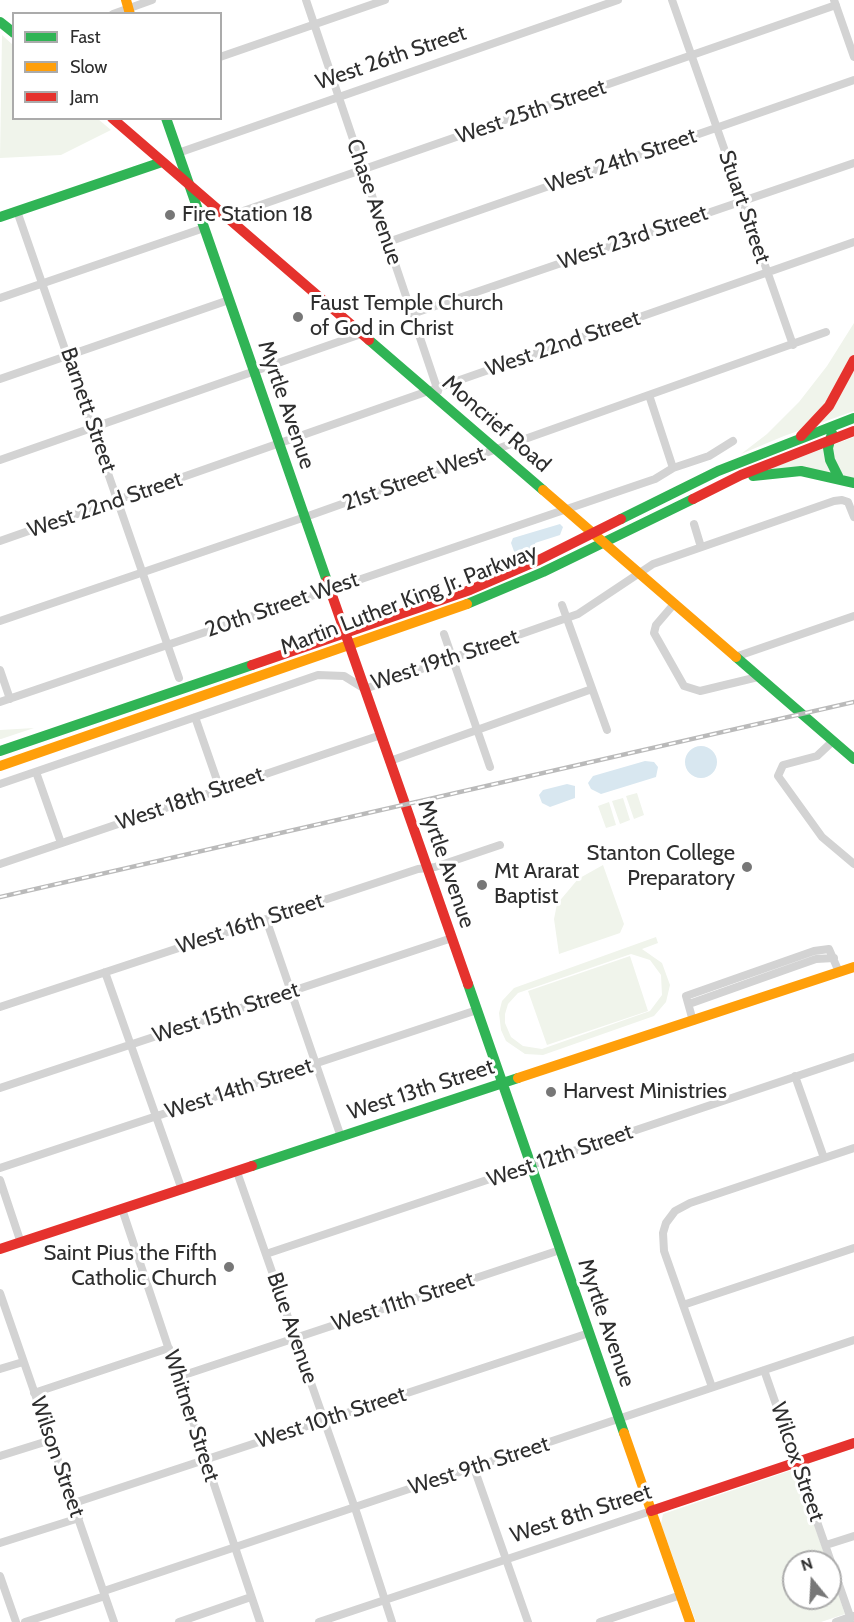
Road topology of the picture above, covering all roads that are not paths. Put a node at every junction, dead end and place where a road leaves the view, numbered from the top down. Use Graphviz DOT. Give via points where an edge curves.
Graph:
graph roads {
  1 [pos="152,0"];
  2 [pos="306,0"];
  3 [pos="385,0"];
  4 [pos="618,0"];
  5 [pos="672,0"];
  6 [pos="835,3"];
  7 [pos="128,7"];
  8 [pos="0,22"];
  9 [pos="314,25"];
  10 [pos="12,31"];
  11 [pos="222,56"];
  12 [pos="691,56"];
  13 [pos="854,57"];
  14 [pos="854,80"];
  15 [pos="338,97"];
  16 [pos="114,120"];
  17 [pos="167,120"];
  18 [pos="716,127"];
  19 [pos="178,153"];
  20 [pos="162,162"];
  21 [pos="854,163"];
  22 [pos="363,170"];
  23 [pos="189,186"];
  24 [pos="742,200"];
  25 [pos="17,211"];
  26 [pos="0,217"];
  27 [pos="225,217"];
  28 [pos="204,228"];
  29 [pos="388,242"];
  30 [pos="854,242"];
  31 [pos="767,272"];
  32 [pos="43,283"];
  33 [pos="0,298"];
  34 [pos="229,300"];
  35 [pos="412,314"];
  36 [pos="826,332"];
  37 [pos="361,334"];
  38 [pos="793,345"];
  39 [pos="69,355"];
  40 [pos="854,360"];
  41 [pos="254,372"];
  42 [pos="0,379"];
  43 [pos="432,390"];
  44 [pos="649,395"];
  45 [pos="854,418"];
  46 [pos="838,423"];
  47 [pos="94,428"];
  48 [pos="850,432"];
  49 [pos="799,438"];
  50 [pos="829,440"];
  51 [pos="733,441"];
  52 [pos="279,444"];
  53 [pos="496,449"];
  54 [pos="0,460"];
  55 [pos="673,468"];
  56 [pos="854,477"];
  57 [pos="839,478"];
  58 [pos="854,483"];
  59 [pos="697,495"];
  60 [pos="119,500"];
  61 [pos="566,510"];
  62 [pos="304,517"];
  63 [pos="854,517"];
  64 [pos="694,524"];
  65 [pos="592,534"];
  66 [pos="0,541"];
  67 [pos="602,542"];
  68 [pos="701,547"];
  69 [pos="145,572"];
  70 [pos="637,572"];
  71 [pos="330,589"];
  72 [pos="674,604"];
  73 [pos="562,605"];
  74 [pos="854,616"];
  75 [pos="567,619"];
  76 [pos="0,621"];
  77 [pos="345,633"];
  78 [pos="444,634"];
  79 [pos="169,645"];
  80 [pos="349,646"];
  81 [pos="735,657"];
  82 [pos="453,659"];
  83 [pos="0,670"];
  84 [pos="758,677"];
  85 [pos="179,678"];
  86 [pos="364,689"];
  87 [pos="592,689"];
  88 [pos="10,699"];
  89 [pos="0,702"];
  90 [pos="195,717"];
  91 [pos="477,730"];
  92 [pos="607,730"];
  93 [pos="381,735"];
  94 [pos="832,741"];
  95 [pos="0,751"];
  96 [pos="854,759"];
  97 [pos="390,761"];
  98 [pos="0,766"];
  99 [pos="490,767"];
  100 [pos="36,772"];
  101 [pos="0,784"];
  102 [pos="220,789"];
  103 [pos="61,843"];
  104 [pos="500,845"];
  105 [pos="0,864"];
  106 [pos="854,864"];
  107 [pos="428,868"];
  108 [pos="266,919"];
  109 [pos="452,938"];
  110 [pos="854,967"];
  111 [pos="105,972"];
  112 [pos="839,972"];
  113 [pos="291,992"];
  114 [pos="0,1007"];
  115 [pos="477,1010"];
  116 [pos="693,1021"];
  117 [pos="131,1044"];
  118 [pos="854,1057"];
  119 [pos="317,1064"];
  120 [pos="795,1076"];
  121 [pos="502,1084"];
  122 [pos="0,1088"];
  123 [pos="156,1117"];
  124 [pos="341,1137"];
  125 [pos="854,1148"];
  126 [pos="824,1158"];
  127 [pos="531,1166"];
  128 [pos="0,1168"];
  129 [pos="237,1172"];
  130 [pos="0,1180"];
  131 [pos="182,1190"];
  132 [pos="122,1209"];
  133 [pos="21,1243"];
  134 [pos="854,1248"];
  135 [pos="0,1249"];
  136 [pos="560,1250"];
  137 [pos="266,1254"];
  138 [pos="0,1293"];
  139 [pos="683,1305"];
  140 [pos="2,1307"];
  141 [pos="589,1333"];
  142 [pos="296,1338"];
  143 [pos="854,1340"];
  144 [pos="169,1348"];
  145 [pos="23,1362"];
  146 [pos="0,1369"];
  147 [pos="764,1370"];
  148 [pos="178,1377"];
  149 [pos="712,1387"];
  150 [pos="34,1393"];
  151 [pos="619,1418"];
  152 [pos="324,1420"];
  153 [pos="51,1440"];
  154 [pos="854,1443"];
  155 [pos="0,1456"];
  156 [pos="204,1461"];
  157 [pos="796,1462"];
  158 [pos="474,1468"];
  159 [pos="74,1503"];
  160 [pos="354,1507"];
  161 [pos="651,1511"];
  162 [pos="79,1518"];
  163 [pos="854,1536"];
  164 [pos="0,1543"];
  165 [pos="826,1545"];
  166 [pos="235,1547"];
  167 [pos="506,1559"];
  168 [pos="0,1576"];
  169 [pos="105,1593"];
  170 [pos="681,1595"];
  171 [pos="251,1597"];
  172 [pos="384,1600"];
  173 [pos="852,1618"];
  174 [pos="39,1620"];
  175 [pos="16,1622"];
  176 [pos="25,1622"];
  177 [pos="114,1622"];
  178 [pos="179,1622"];
  179 [pos="260,1622"];
  180 [pos="320,1622"];
  181 [pos="392,1622"];
  182 [pos="528,1622"];
  183 [pos="600,1622"];
  184 [pos="690,1622"];
  185 [pos="836,1622"];
  1 -- 7 [label="street"];
  2 -- 9 [label="street, Chase Avenue"];
  3 -- 9 [label="street"];
  4 -- 15 [label="street, West 26th Street"];
  5 -- 12 [label="street, Stuart Street"];
  6 -- 12 [label="street, West 25th Street"];
  6 -- 13 [label="street"];
  8 -- 10 [label="main road"];
  9 -- 11 [label="street"];
  9 -- 15 [label="street, Chase Avenue"];
  12 -- 18 [label="street, Stuart Street"];
  12 -- 22 [label="street, West 25th Street"];
  14 -- 18 [label="street, West 24th Street"];
  15 -- 19 [label="street, West 26th Street"];
  15 -- 22 [label="street, Chase Avenue"];
  16 -- 20 [label="main road, Moncrief Road"];
  17 -- 19 [label="main road, Myrtle Avenue"];
  18 -- 24 [label="street, Stuart Street"];
  18 -- 29 [label="street, West 24th Street"];
  19 -- 23 [label="main road, Myrtle Avenue"];
  20 -- 23 [label="main road, Moncrief Road"];
  20 -- 25 [label="main road"];
  21 -- 24 [label="street, West 23rd Street"];
  22 -- 27 [label="street, West 25th Street"];
  22 -- 29 [label="street, Chase Avenue"];
  23 -- 27 [label="main road, Moncrief Road"];
  23 -- 28 [label="main road, Myrtle Avenue"];
  24 -- 31 [label="street, Stuart Street"];
  24 -- 35 [label="street, West 23rd Street"];
  25 -- 26 [label="main road"];
  25 -- 32 [label="street, Barnett Street"];
  27 -- 37 [label="main road, Moncrief Road"];
  28 -- 32 [label="street"];
  28 -- 34 [label="main road, Myrtle Avenue"];
  29 -- 35 [label="street, Chase Avenue"];
  30 -- 31 [label="street, West 22nd Street"];
  31 -- 38 [label="street, Stuart Street"];
  31 -- 43 [label="street, West 22nd Street"];
  32 -- 33 [label="street"];
  32 -- 39 [label="street, Barnett Street"];
  34 -- 39 [label="street"];
  34 -- 41 [label="main road, Myrtle Avenue"];
  35 -- 43 [label="street, Chase Avenue"];
  36 -- 38 [label="street, 21st Street West"];
  37 -- 41 [label="street"];
  37 -- 43 [label="main road, Moncrief Road"];
  38 -- 44 [label="street, 21st Street West"];
  39 -- 42 [label="street"];
  39 -- 47 [label="street, Barnett Street"];
  40 -- 49 [label="main road" via="829,406"];
  41 -- 47 [label="street"];
  41 -- 52 [label="main road, Myrtle Avenue"];
  43 -- 52 [label="street, West 22nd Street"];
  43 -- 53 [label="main road, Moncrief Road"];
  44 -- 53 [label="street, 21st Street West"];
  44 -- 55 [label="street"];
  45 -- 46 [label="main road, Martin Luther King Jr. Parkway"];
  46 -- 49 [label="main road, Martin Luther King Jr. Parkway"];
  46 -- 50 [label="main road"];
  47 -- 54 [label="street"];
  47 -- 60 [label="street, Barnett Street"];
  48 -- 50 [label="main road, Martin Luther King Jr. Parkway"];
  48 -- 56 [label="main road" via="838,445 836,457 844,471"];
  49 -- 65 [label="main road, Martin Luther King Jr. Parkway" via="718,471"];
  50 -- 57 [label="main road" via="830,460"];
  50 -- 59 [label="main road, Martin Luther King Jr. Parkway"];
  51 -- 55 [label="street, 20th Street West" via="709,456"];
  52 -- 60 [label="street, West 22nd Street"];
  52 -- 62 [label="main road, Myrtle Avenue"];
  53 -- 61 [label="main road, Moncrief Road"];
  53 -- 62 [label="street, 21st Street West"];
  55 -- 61 [label="street, 20th Street West"];
  57 -- 58 [label="main road"];
  57 -- 59 [label="main road" via="782,472 739,480"];
  59 -- 67 [label="main road, Martin Luther King Jr. Parkway"];
  60 -- 66 [label="street, West 22nd Street"];
  60 -- 69 [label="street, Barnett Street"];
  61 -- 65 [label="main road, Moncrief Road"];
  61 -- 71 [label="street, 20th Street West"];
  62 -- 69 [label="street, 21st Street West"];
  62 -- 71 [label="main road, Myrtle Avenue"];
  63 -- 68 [label="street, West 19th Street" via="845,500 834,501"];
  64 -- 68 [label="street"];
  65 -- 67 [label="main road, Moncrief Road"];
  65 -- 77 [label="main road, Martin Luther King Jr. Parkway" via="493,581"];
  67 -- 70 [label="main road, Moncrief Road"];
  67 -- 80 [label="main road, Martin Luther King Jr. Parkway" via="506,589"];
  68 -- 70 [label="street, West 19th Street"];
  69 -- 76 [label="street, 21st Street West"];
  69 -- 79 [label="street, Barnett Street"];
  70 -- 72 [label="main road, Moncrief Road"];
  70 -- 75 [label="street, West 19th Street" via="601,601"];
  71 -- 77 [label="main road, Myrtle Avenue"];
  71 -- 79 [label="street, 20th Street West"];
  72 -- 81 [label="main road, Moncrief Road"];
  72 -- 84 [label="street" via="654,633 684,686 700,691"];
  73 -- 75 [label="street"];
  74 -- 81 [label="street"];
  75 -- 82 [label="street, West 19th Street"];
  75 -- 87 [label="street"];
  77 -- 80 [label="main road, Myrtle Avenue"];
  77 -- 95 [label="main road, Martin Luther King Jr. Parkway"];
  78 -- 82 [label="street"];
  79 -- 85 [label="street, Barnett Street"];
  79 -- 88 [label="street, 20th Street West"];
  80 -- 86 [label="main road, Myrtle Avenue"];
  80 -- 98 [label="main road, Martin Luther King Jr. Parkway"];
  81 -- 84 [label="main road, Moncrief Road"];
  82 -- 86 [label="street, West 19th Street"];
  82 -- 91 [label="street"];
  83 -- 88 [label="street"];
  84 -- 94 [label="main road, Moncrief Road"];
  86 -- 90 [label="street, West 19th Street" via="344,676 318,675"];
  86 -- 93 [label="main road, Myrtle Avenue"];
  87 -- 91 [label="street"];
  87 -- 92 [label="street"];
  88 -- 89 [label="street, 20th Street West"];
  90 -- 100 [label="street, West 19th Street"];
  90 -- 102 [label="street"];
  91 -- 97 [label="street"];
  91 -- 99 [label="street"];
  93 -- 97 [label="main road, Myrtle Avenue"];
  93 -- 102 [label="street, West 18th Street"];
  94 -- 96 [label="main road, Moncrief Road"];
  94 -- 106 [label="street" via="817,756 780,769 780,779 822,837"];
  97 -- 107 [label="main road, Myrtle Avenue"];
  100 -- 101 [label="street, West 19th Street"];
  100 -- 103 [label="street"];
  102 -- 103 [label="street, West 18th Street"];
  103 -- 105 [label="street, West 18th Street"];
  104 -- 107 [label="street, West 16th Street"];
  107 -- 108 [label="street, West 16th Street"];
  107 -- 109 [label="main road, Myrtle Avenue"];
  108 -- 111 [label="street, West 16th Street"];
  108 -- 113 [label="street"];
  109 -- 113 [label="street, West 15th Street"];
  109 -- 115 [label="main road, Myrtle Avenue"];
  110 -- 112 [label="main road, West 13th Street"];
  111 -- 114 [label="street, West 16th Street"];
  111 -- 117 [label="street"];
  112 -- 116 [label="main road, West 13th Street"];
  112 -- 116 [label="street" via="829,949 814,951 686,996"];
  113 -- 117 [label="street, West 15th Street"];
  113 -- 119 [label="street"];
  115 -- 119 [label="street, West 14th Street"];
  115 -- 121 [label="main road, Myrtle Avenue"];
  116 -- 121 [label="main road, West 13th Street"];
  117 -- 122 [label="street, West 15th Street"];
  117 -- 123 [label="street"];
  118 -- 120 [label="street, West 12th Street"];
  119 -- 123 [label="street, West 14th Street"];
  119 -- 124 [label="street"];
  120 -- 126 [label="street"];
  120 -- 127 [label="street, West 12th Street"];
  121 -- 124 [label="main road, West 13th Street"];
  121 -- 127 [label="main road, Myrtle Avenue"];
  123 -- 128 [label="street, West 14th Street"];
  123 -- 131 [label="street"];
  124 -- 129 [label="main road, West 13th Street"];
  125 -- 126 [label="street"];
  126 -- 139 [label="street" via="690,1203 675,1212 665,1227 664,1251"];
  127 -- 136 [label="main road, Myrtle Avenue"];
  127 -- 137 [label="street, West 12th Street"];
  129 -- 131 [label="main road, West 13th Street"];
  129 -- 137 [label="street, Blue Avenue"];
  130 -- 133 [label="street"];
  131 -- 132 [label="main road, West 13th Street"];
  132 -- 133 [label="main road, West 13th Street"];
  132 -- 144 [label="street, Whitner Street"];
  133 -- 135 [label="main road, West 13th Street"];
  134 -- 139 [label="street"];
  136 -- 141 [label="main road, Myrtle Avenue"];
  136 -- 142 [label="street, West 11th Street"];
  137 -- 142 [label="street, Blue Avenue"];
  138 -- 140 [label="street, Wilson Street"];
  139 -- 149 [label="street"];
  140 -- 145 [label="street, Wilson Street"];
  141 -- 151 [label="main road, Myrtle Avenue"];
  141 -- 152 [label="street, West 10th Street"];
  142 -- 148 [label="street, West 11th Street"];
  142 -- 152 [label="street, Blue Avenue"];
  143 -- 147 [label="street, West 9th Street"];
  144 -- 148 [label="street, Whitner Street"];
  144 -- 150 [label="street"];
  145 -- 146 [label="street"];
  145 -- 150 [label="street, Wilson Street"];
  147 -- 149 [label="street, West 9th Street"];
  147 -- 157 [label="street, Wilcox Street"];
  148 -- 156 [label="street, Whitner Street"];
  149 -- 151 [label="street, West 9th Street"];
  150 -- 153 [label="street, Wilson Street"];
  151 -- 158 [label="street, West 9th Street"];
  151 -- 161 [label="main road, Myrtle Avenue"];
  152 -- 156 [label="street, West 10th Street"];
  152 -- 160 [label="street, Blue Avenue"];
  153 -- 155 [label="street"];
  153 -- 159 [label="street, Wilson Street"];
  154 -- 157 [label="main road, West 8th Street"];
  156 -- 159 [label="street, West 10th Street"];
  156 -- 166 [label="street, Whitner Street"];
  157 -- 161 [label="main road, West 8th Street"];
  157 -- 165 [label="street, Wilcox Street"];
  158 -- 160 [label="street, West 9th Street"];
  158 -- 167 [label="street"];
  159 -- 162 [label="street, Wilson Street"];
  160 -- 166 [label="street, West 9th Street"];
  160 -- 172 [label="street, Blue Avenue"];
  161 -- 167 [label="street, West 8th Street"];
  161 -- 170 [label="main road, Myrtle Avenue"];
  162 -- 164 [label="street"];
  162 -- 169 [label="street, Wilson Street"];
  163 -- 165 [label="street"];
  165 -- 173 [label="street, Wilcox Street"];
  166 -- 169 [label="street, West 9th Street"];
  166 -- 171 [label="street, Whitner Street"];
  167 -- 172 [label="street, West 8th Street"];
  167 -- 182 [label="street"];
  168 -- 175 [label="street"];
  169 -- 174 [label="street, West 9th Street"];
  169 -- 177 [label="street, Wilson Street"];
  170 -- 183 [label="street"];
  170 -- 184 [label="main road, Myrtle Avenue"];
  171 -- 178 [label="street"];
  171 -- 179 [label="street, Whitner Street"];
  172 -- 180 [label="street, West 8th Street"];
  172 -- 181 [label="street, Blue Avenue"];
  173 -- 185 [label="street"];
  174 -- 176 [label="street, West 9th Street"];
}
